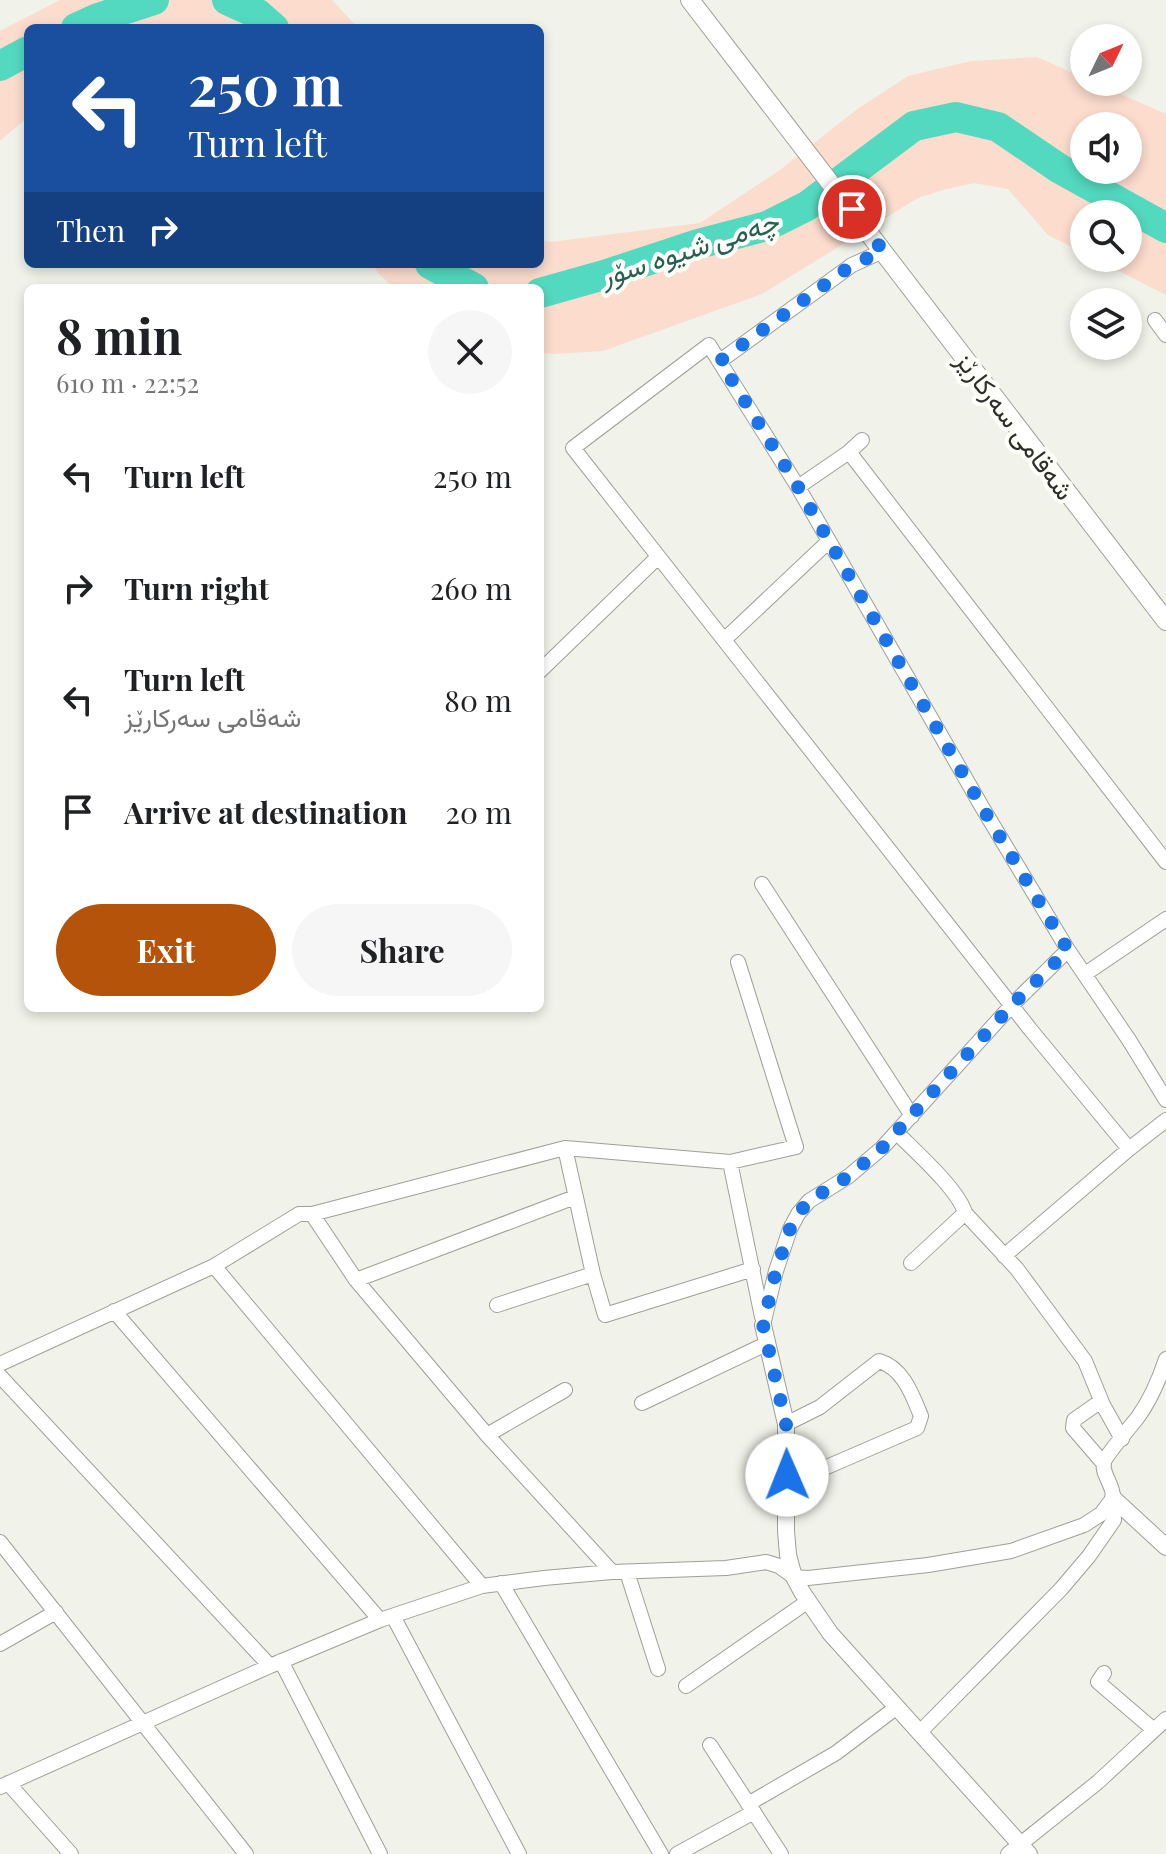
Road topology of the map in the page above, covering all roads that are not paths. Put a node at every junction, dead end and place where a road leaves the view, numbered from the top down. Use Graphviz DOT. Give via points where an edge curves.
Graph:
graph roads {
  1 [pos="690,0"];
  2 [pos="883,251"];
  3 [pos="1155,320"];
  4 [pos="1166,335"];
  5 [pos="720,361"];
  6 [pos="862,440"];
  7 [pos="849,452"];
  8 [pos="798,487"];
  9 [pos="829,541"];
  10 [pos="658,557"];
  11 [pos="1166,621"];
  12 [pos="724,640"];
  13 [pos="544,667"];
  14 [pos="1166,862"];
  15 [pos="762,884"];
  16 [pos="1166,919"];
  17 [pos="1068,950"];
  18 [pos="738,962"];
  19 [pos="1085,974"];
  20 [pos="1012,1005"];
  21 [pos="1166,1100"];
  22 [pos="912,1116"];
  23 [pos="1166,1120"];
  24 [pos="897,1133"];
  25 [pos="565,1148"];
  26 [pos="1129,1149"];
  27 [pos="730,1162"];
  28 [pos="575,1197"];
  29 [pos="965,1213"];
  30 [pos="312,1214"];
  31 [pos="1004,1256"];
  32 [pos="911,1263"];
  33 [pos="214,1266"];
  34 [pos="753,1269"];
  35 [pos="593,1274"];
  36 [pos="356,1280"];
  37 [pos="497,1305"];
  38 [pos="114,1311"];
  39 [pos="763,1325"];
  40 [pos="768,1343"];
  41 [pos="1166,1359"];
  42 [pos="0,1364"];
  43 [pos="0,1376"];
  44 [pos="565,1390"];
  45 [pos="1153,1393"];
  46 [pos="1101,1401"];
  47 [pos="642,1403"];
  48 [pos="1166,1404"];
  49 [pos="786,1424"];
  50 [pos="487,1435"];
  51 [pos="1122,1439"];
  52 [pos="1104,1464"];
  53 [pos="787,1475"];
  54 [pos="1113,1498"];
  55 [pos="0,1542"];
  56 [pos="1166,1547"];
  57 [pos="619,1572"];
  58 [pos="794,1577"];
  59 [pos="501,1583"];
  60 [pos="482,1586"];
  61 [pos="807,1602"];
  62 [pos="56,1612"];
  63 [pos="386,1618"];
  64 [pos="0,1644"];
  65 [pos="276,1664"];
  66 [pos="658,1669"];
  67 [pos="1104,1673"];
  68 [pos="686,1686"];
  69 [pos="897,1707"];
  70 [pos="1166,1719"];
  71 [pos="142,1723"];
  72 [pos="1154,1730"];
  73 [pos="920,1732"];
  74 [pos="710,1745"];
  75 [pos="4,1785"];
  76 [pos="751,1808"];
  77 [pos="1019,1851"];
  78 [pos="71,1854"];
  79 [pos="246,1854"];
  80 [pos="380,1854"];
  81 [pos="519,1854"];
  82 [pos="661,1854"];
  83 [pos="677,1854"];
  84 [pos="781,1854"];
  1 -- 2 [label="main road, شەقامی سەرکارێز"];
  2 -- 5 [label="street" via="852,265"];
  2 -- 11 [label="main road, شەقامی سەرکارێز"];
  3 -- 4 [label="street"];
  5 -- 8 [label="street"];
  5 -- 10 [label="street" via="709,345 573,448"];
  6 -- 7 [label="street"];
  7 -- 8 [label="street"];
  7 -- 14 [label="street"];
  8 -- 9 [label="street"];
  9 -- 12 [label="street"];
  9 -- 17 [label="street"];
  10 -- 12 [label="street"];
  10 -- 13 [label="street"];
  12 -- 20 [label="street"];
  15 -- 22 [label="street"];
  16 -- 19 [label="street"];
  17 -- 19 [label="street"];
  17 -- 20 [label="street"];
  18 -- 27 [label="street" via="796,1147"];
  19 -- 21 [label="street"];
  20 -- 22 [label="street"];
  20 -- 26 [label="street"];
  22 -- 24 [label="street"];
  23 -- 26 [label="street"];
  24 -- 29 [label="street" via="950,1188"];
  24 -- 39 [label="street" via="798,1214"];
  25 -- 27 [label="street"];
  25 -- 28 [label="street"];
  25 -- 30 [label="street"];
  26 -- 31 [label="street"];
  27 -- 34 [label="street"];
  28 -- 35 [label="street"];
  28 -- 36 [label="street"];
  29 -- 31 [label="street"];
  29 -- 32 [label="street"];
  30 -- 33 [label="street" via="299,1214"];
  30 -- 36 [label="street"];
  31 -- 46 [label="street" via="1085,1361"];
  33 -- 38 [label="street"];
  33 -- 60 [label="street"];
  34 -- 35 [label="street" via="605,1315"];
  34 -- 39 [label="street"];
  35 -- 37 [label="street"];
  36 -- 50 [label="street"];
  38 -- 42 [label="street"];
  38 -- 63 [label="street"];
  39 -- 40 [label="street"];
  40 -- 47 [label="street"];
  40 -- 49 [label="street"];
  41 -- 45 [label="street"];
  43 -- 65 [label="street"];
  44 -- 50 [label="street"];
  45 -- 48 [label="street"];
  45 -- 51 [label="street"];
  46 -- 51 [label="street"];
  46 -- 52 [label="street" via="1072,1424"];
  49 -- 53 [label="street"];
  49 -- 53 [label="street" via="820,1407 879,1361 903,1379 921,1416 917,1428 877,1447 804,1475"];
  50 -- 57 [label="street"];
  51 -- 52 [label="street"];
  52 -- 54 [label="street"];
  53 -- 58 [label="street" via="786,1543"];
  54 -- 56 [label="street"];
  54 -- 58 [label="street" via="1084,1525 1011,1551 928,1565"];
  54 -- 73 [label="street" via="1114,1520 1089,1556"];
  55 -- 62 [label="street"];
  57 -- 58 [label="street" via="766,1562"];
  57 -- 59 [label="street"];
  57 -- 66 [label="street"];
  58 -- 61 [label="street"];
  59 -- 60 [label="street"];
  59 -- 82 [label="street"];
  60 -- 63 [label="street"];
  61 -- 68 [label="street"];
  61 -- 69 [label="street"];
  62 -- 64 [label="street"];
  62 -- 71 [label="street"];
  63 -- 65 [label="street"];
  63 -- 81 [label="street"];
  65 -- 71 [label="street"];
  65 -- 80 [label="street"];
  67 -- 72 [label="street" via="1098,1682"];
  69 -- 73 [label="street"];
  69 -- 76 [label="street"];
  70 -- 72 [label="street"];
  71 -- 75 [label="street"];
  71 -- 79 [label="street"];
  72 -- 77 [label="street"];
  73 -- 77 [label="street"];
  74 -- 76 [label="street"];
  75 -- 78 [label="street"];
  76 -- 83 [label="street"];
  76 -- 84 [label="street"];
}
